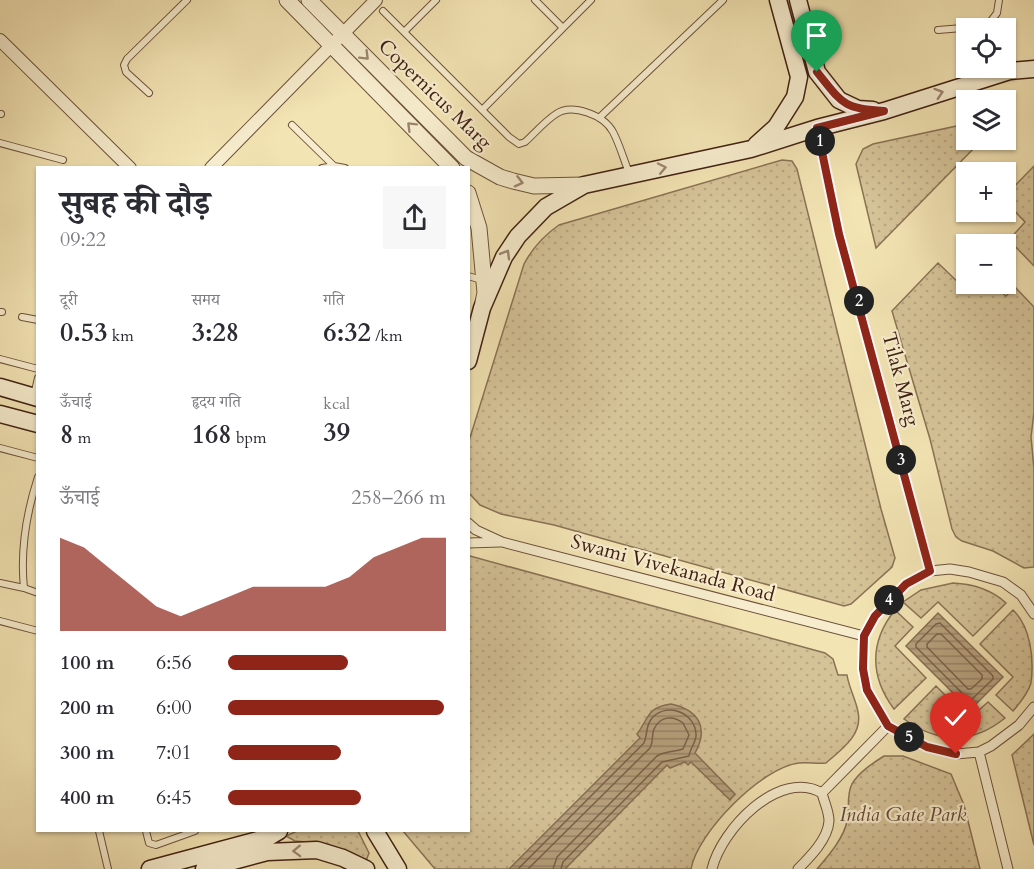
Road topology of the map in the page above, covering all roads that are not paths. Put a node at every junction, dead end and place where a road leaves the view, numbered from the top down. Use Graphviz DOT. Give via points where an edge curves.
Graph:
graph roads {
  1 [pos="186,0"];
  2 [pos="287,0"];
  3 [pos="309,0"];
  4 [pos="436,0"];
  5 [pos="535,0"];
  6 [pos="591,0"];
  7 [pos="723,0"];
  8 [pos="778,0"];
  9 [pos="798,0"];
  10 [pos="999,0"];
  11 [pos="380,5"];
  12 [pos="563,28"];
  13 [pos="938,30"];
  14 [pos="404,32"];
  15 [pos="343,34"];
  16 [pos="0,40"];
  17 [pos="331,45"];
  18 [pos="1034,61"];
  19 [pos="1016,68"];
  20 [pos="1034,69"];
  21 [pos="1016,70"];
  22 [pos="988,78"];
  23 [pos="149,93"];
  24 [pos="482,110"];
  25 [pos="884,111"];
  26 [pos="599,118"];
  27 [pos="292,125"];
  28 [pos="817,128"];
  29 [pos="0,143"];
  30 [pos="751,149"];
  31 [pos="63,160"];
  32 [pos="454,165"];
  33 [pos="128,166"];
  34 [pos="214,166"];
  35 [pos="334,166"];
  36 [pos="470,169"];
  37 [pos="630,175"];
  38 [pos="584,185"];
  39 [pos="470,199"];
  40 [pos="474,238"];
  41 [pos="470,277"];
  42 [pos="484,281"];
  43 [pos="482,308"];
  44 [pos="22,317"];
  45 [pos="36,320"];
  46 [pos="470,353"];
  47 [pos="0,359"];
  48 [pos="36,368"];
  49 [pos="0,387"];
  50 [pos="36,398"];
  51 [pos="0,414"];
  52 [pos="36,423"];
  53 [pos="0,448"];
  54 [pos="36,457"];
  55 [pos="36,483"];
  56 [pos="470,525"];
  57 [pos="502,542"];
  58 [pos="470,543"];
  59 [pos="930,571"];
  60 [pos="0,583"];
  61 [pos="24,588"];
  62 [pos="36,592"];
  63 [pos="1034,614"];
  64 [pos="0,621"];
  65 [pos="36,630"];
  66 [pos="864,636"];
  67 [pos="1034,707"];
  68 [pos="888,726"];
  69 [pos="979,752"];
  70 [pos="822,793"];
  71 [pos="99,832"];
  72 [pos="146,832"];
  73 [pos="192,832"];
  74 [pos="376,832"];
  75 [pos="272,840"];
  76 [pos="108,869"];
  77 [pos="150,869"];
  78 [pos="204,869"];
  79 [pos="366,869"];
  80 [pos="398,869"];
  81 [pos="712,869"];
  82 [pos="798,869"];
  83 [pos="1008,869"];
  1 -- 23 [label="lane" via="124,65 126,72"];
  2 -- 17 [label="street, Copernicus Marg"];
  3 -- 15 [label="street, Copernicus Marg"];
  4 -- 14 [label="lane"];
  5 -- 12 [label="lane"];
  6 -- 12 [label="lane"];
  7 -- 26 [label="lane"];
  8 -- 30 [label="main road" via="799,77 795,97 776,126"];
  9 -- 25 [label="main road" via="817,72 839,100 858,109"];
  10 -- 13 [label="lane" via="998,13 987,26"];
  11 -- 14 [label="lane"];
  11 -- 15 [label="street"];
  12 -- 24 [label="lane"];
  14 -- 24 [label="lane"];
  15 -- 17 [label="street"];
  15 -- 32 [label="street, Copernicus Marg, one-way"];
  16 -- 33 [label="street"];
  32 -- 17 [label="street, Copernicus Marg, one-way"];
  17 -- 34 [label="street"];
  18 -- 19 [label="main road"];
  20 -- 21 [label="main road"];
  25 -- 22 [label="main road, one-way"];
  24 -- 26 [label="lane" via="519,144 556,113 569,109"];
  25 -- 28 [label="main road"];
  26 -- 37 [label="lane" via="612,130"];
  27 -- 35 [label="lane"];
  28 -- 30 [label="main road"];
  28 -- 59 [label="street, Tilak Marg" via="839,234"];
  29 -- 31 [label="lane"];
  37 -- 30 [label="main road, one-way"];
  36 -- 38 [label="street, Copernicus Marg, one-way" via="534,186"];
  37 -- 38 [label="main road"];
  43 -- 38 [label="main road, one-way" via="504,257 518,236 546,207"];
  39 -- 40 [label="street" via="475,211"];
  40 -- 42 [label="street"];
  41 -- 42 [label="lane"];
  42 -- 43 [label="street"];
  43 -- 46 [label="main road"];
  44 -- 45 [label="lane"];
  47 -- 48 [label="lane"];
  49 -- 50 [label="main road"];
  51 -- 52 [label="main road"];
  53 -- 54 [label="lane"];
  55 -- 61 [label="lane" via="23,536"];
  56 -- 57 [label="street"];
  57 -- 58 [label="street"];
  57 -- 66 [label="street, Swami Vivekanada Road"];
  59 -- 63 [label="street" via="950,569 1003,582 1021,596"];
  59 -- 66 [label="street" via="890,598"];
  60 -- 61 [label="lane"];
  61 -- 62 [label="lane"];
  64 -- 65 [label="lane"];
  66 -- 68 [label="street" via="867,690"];
  67 -- 69 [label="street" via="1003,739"];
  68 -- 69 [label="street" via="927,747 956,754"];
  68 -- 70 [label="street"];
  69 -- 83 [label="street"];
  70 -- 81 [label="street" via="802,786 778,792 763,802 733,829"];
  70 -- 82 [label="street" via="829,823 823,839"];
  71 -- 76 [label="lane"];
  72 -- 73 [label="lane" via="149,843 156,845"];
  74 -- 80 [label="main road"];
  75 -- 77 [label="main road" via="245,840"];
  75 -- 78 [label="main road"];
  79 -- 75 [label="main road, one-way" via="343,858"];
}
